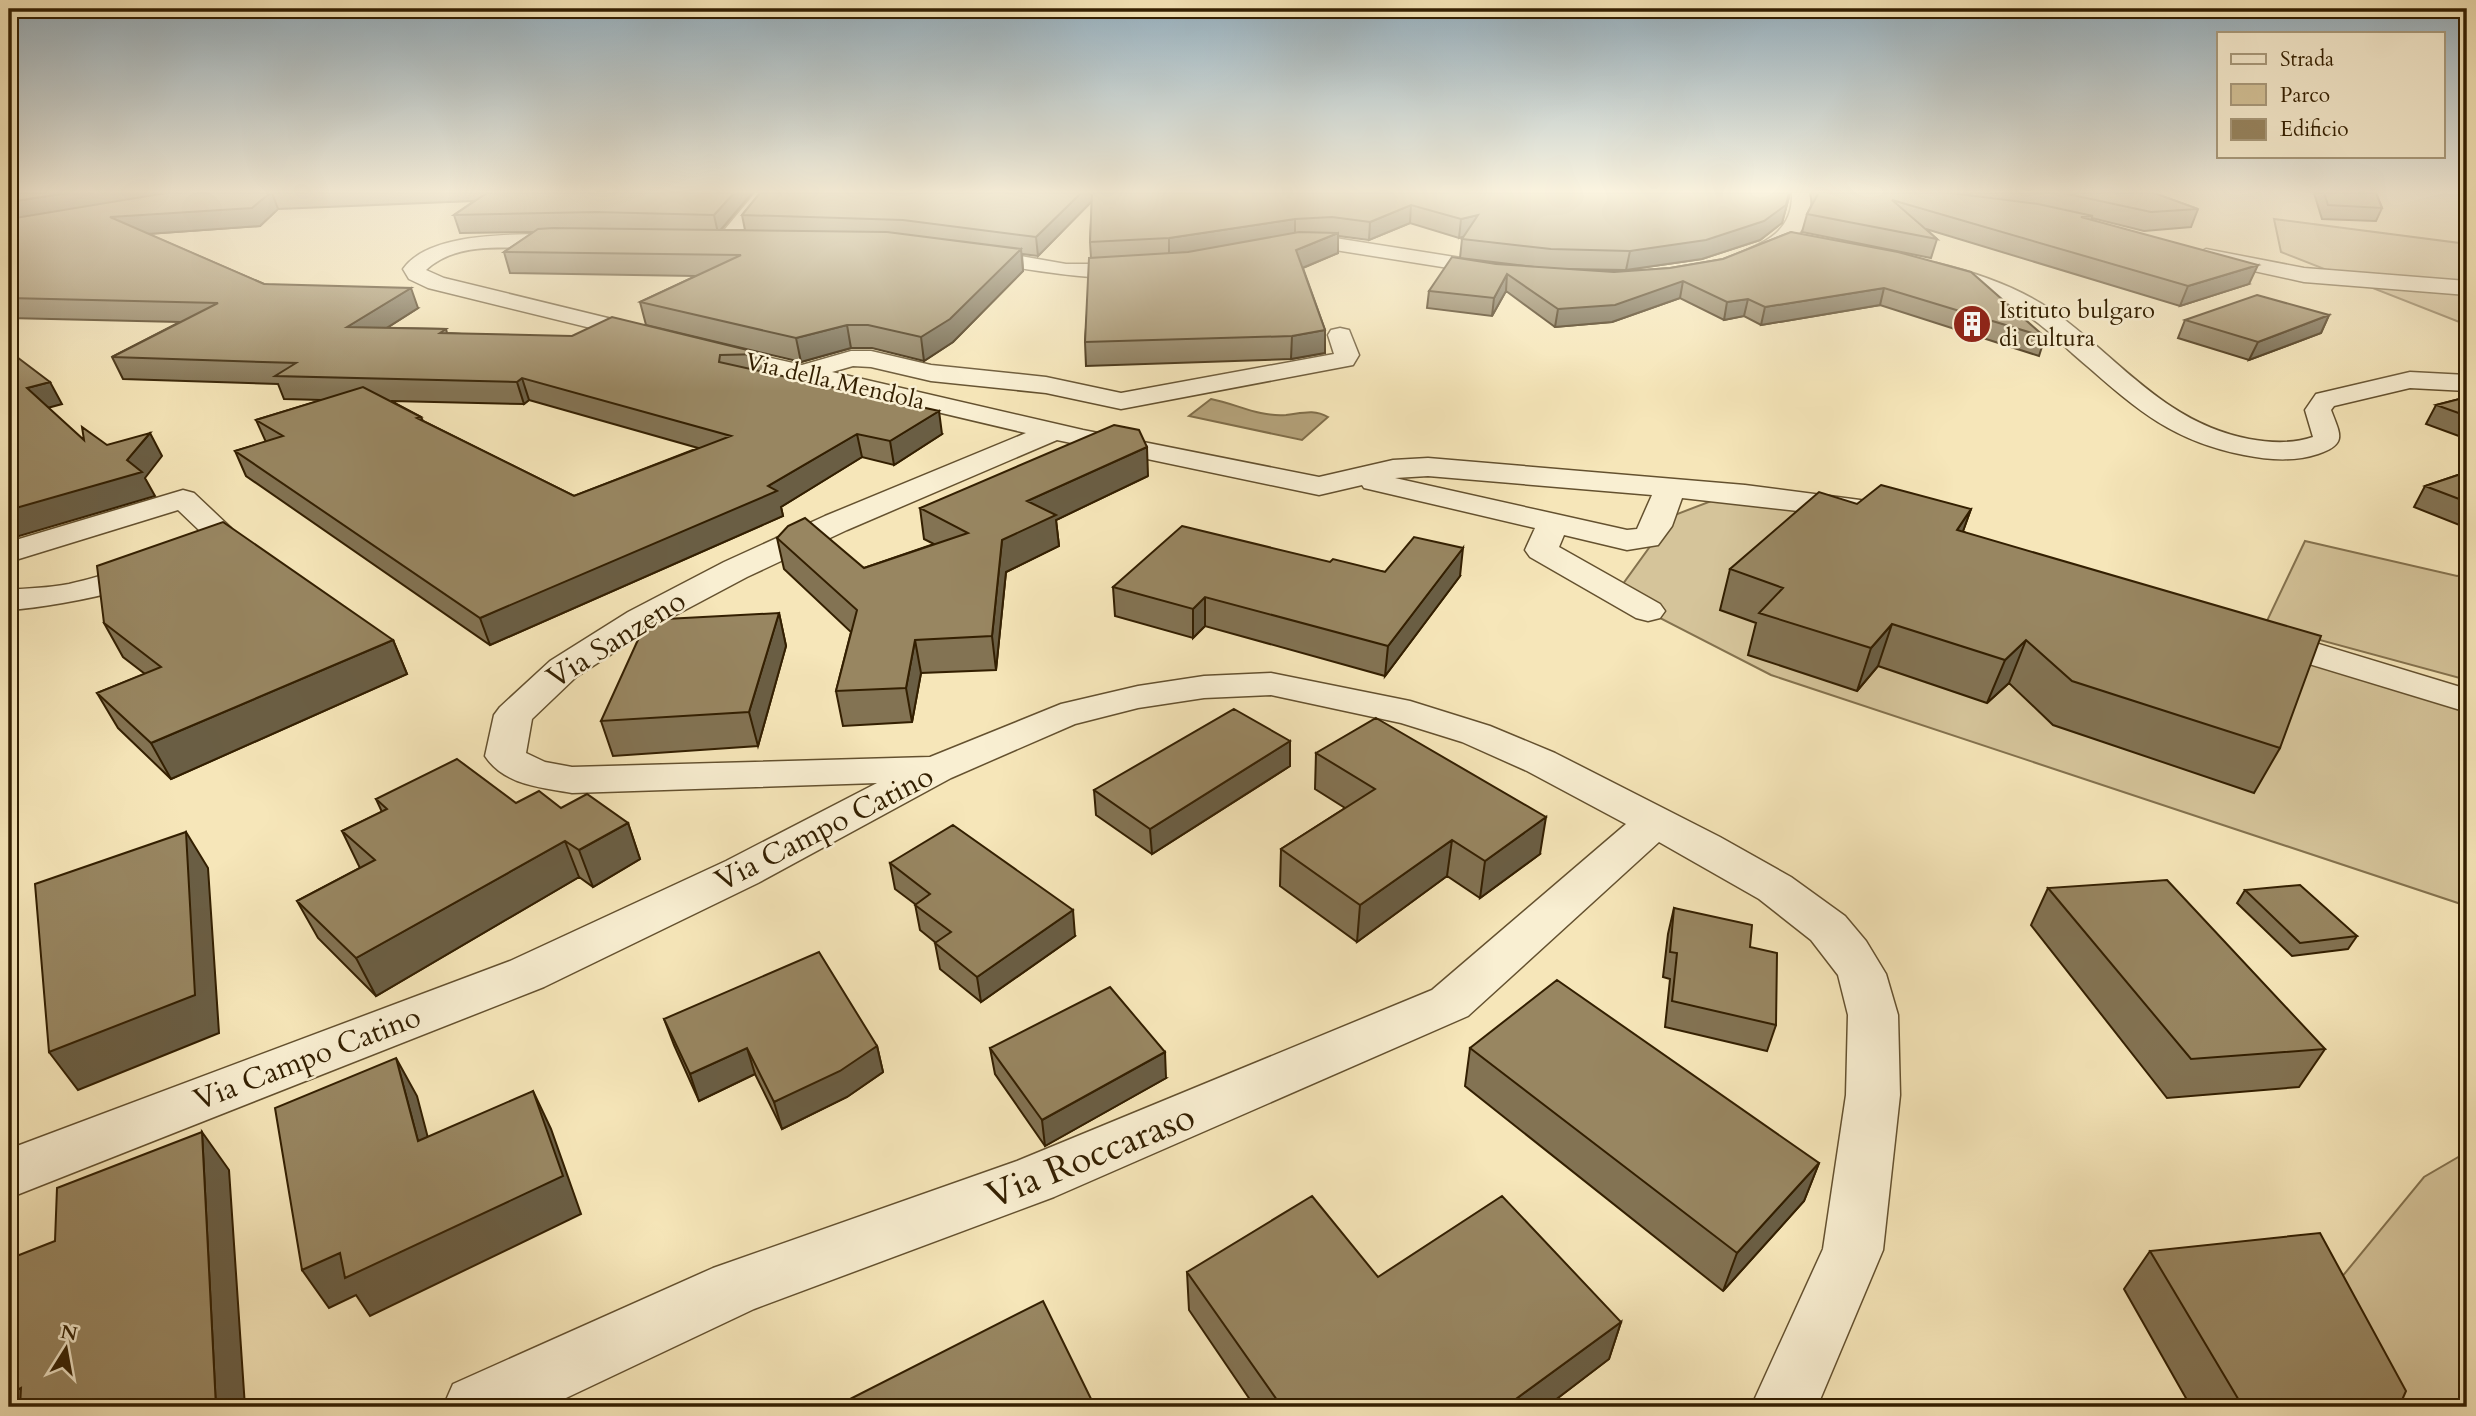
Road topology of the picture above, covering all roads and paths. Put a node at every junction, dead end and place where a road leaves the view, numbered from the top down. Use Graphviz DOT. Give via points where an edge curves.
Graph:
graph roads {
  1 [pos="425,259"];
  2 [pos="999,259"];
  3 [pos="1432,259"];
  4 [pos="1740,259"];
  5 [pos="2228,259"];
  6 [pos="1728,263"];
  7 [pos="1911,263"];
  8 [pos="1155,268"];
  9 [pos="1522,273"];
  10 [pos="2467,288"];
  11 [pos="1340,335"];
  12 [pos="969,368"];
  13 [pos="800,374"];
  14 [pos="2467,383"];
  15 [pos="1138,398"];
  16 [pos="1055,431"];
  17 [pos="1356,478"];
  18 [pos="1670,488"];
  19 [pos="1890,516"];
  20 [pos="1553,524"];
  21 [pos="9,552"];
  22 [pos="9,600"];
  23 [pos="1648,611"];
  24 [pos="46,622"];
  25 [pos="9,625"];
  26 [pos="2240,630"];
  27 [pos="2467,701"];
  28 [pos="937,769"];
  29 [pos="1655,822"];
  30 [pos="9,1174"];
  31 [pos="475,1407"];
  32 [pos="1784,1407"];
  1 -- 13 [label="street, Via della Mendola" via="414,269 436,283"];
  2 -- 8 [label="street" via="1066,270"];
  3 -- 9 [label="street"];
  4 -- 6 [label="street"];
  5 -- 10 [label="street" via="2295,273"];
  7 -- 14 [label="street" via="2020,301 2157,412 2189,429 2234,443 2274,450 2312,448 2327,436 2318,417 2325,400 2410,380"];
  11 -- 15 [label="street" via="1347,355 1344,360"];
  12 -- 15 [label="street" via="1131,380 1143,387"];
  13 -- 15 [label="street" via="864,358 931,373 1065,387 1110,400"];
  13 -- 16 [label="street, Via della Mendola"];
  16 -- 17 [label="street, Via della Mendola" via="1319,486"];
  16 -- 28 [label="street, Via Sanzeno" via="791,542 619,631 544,682 512,715 501,737 505,756 519,767 572,780"];
  17 -- 18 [label="street" via="1428,467"];
  17 -- 20 [label="street"];
  18 -- 19 [label="street" via="1839,504"];
  18 -- 20 [label="street" via="1647,538 1628,541"];
  20 -- 23 [label="street" via="1541,550"];
  21 -- 22 [label="street" via="183,499 216,533 199,549 88,588"];
  24 -- 25 [label="street"];
  26 -- 27 [label="street"];
  28 -- 29 [label="street, Via Campo Catino" via="1061,716 1097,706 1204,687 1271,684 1386,707 1476,734 1541,762"];
  28 -- 30 [label="street, Via Campo Catino" via="742,872 527,974"];
  29 -- 31 [label="street, Via Roccaraso" via="1450,1003 1034,1180 735,1288"];
  29 -- 32 [label="street, Via Campo Catino" via="1756,877 1828,928 1862,974 1870,998 1874,1095 1853,1250"];
}
